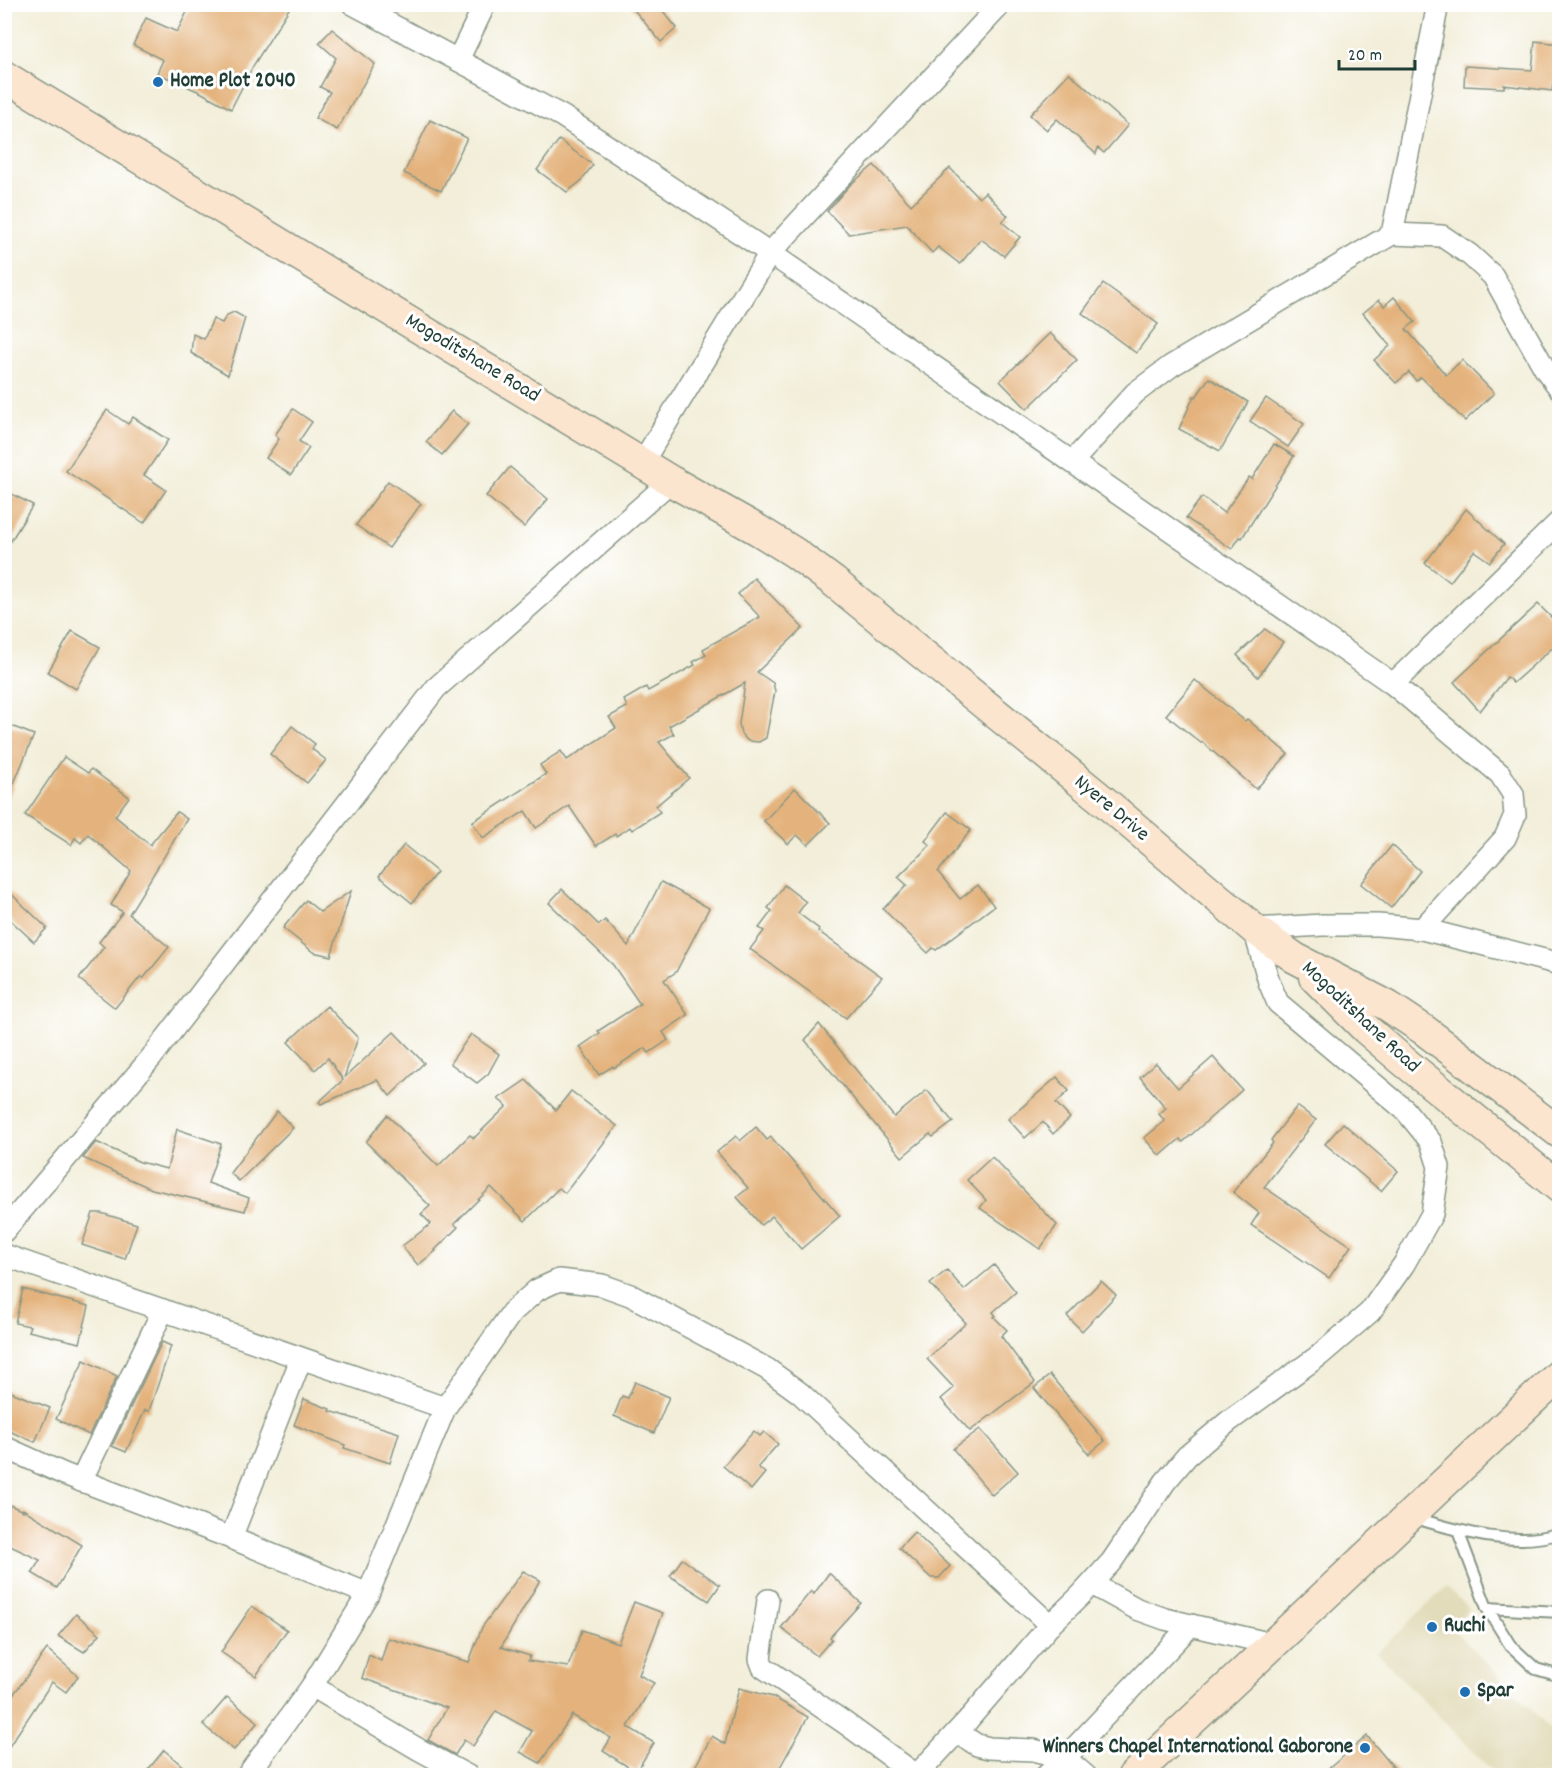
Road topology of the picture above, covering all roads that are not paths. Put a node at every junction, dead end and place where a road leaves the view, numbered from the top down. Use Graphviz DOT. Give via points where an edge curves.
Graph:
graph roads {
  1 [pos="353,4"];
  2 [pos="486,4"];
  3 [pos="1000,4"];
  4 [pos="1438,4"];
  5 [pos="458,60"];
  6 [pos="4,76"];
  7 [pos="1392,234"];
  8 [pos="770,253"];
  9 [pos="1560,389"];
  10 [pos="1072,462"];
  11 [pos="642,463"];
  12 [pos="671,481"];
  13 [pos="1560,521"];
  14 [pos="928,658"];
  15 [pos="1393,684"];
  16 [pos="1254,929"];
  17 [pos="1422,929"];
  18 [pos="1295,958"];
  19 [pos="1560,963"];
  20 [pos="1560,1133"];
  21 [pos="1560,1188"];
  22 [pos="4,1231"];
  23 [pos="4,1255"];
  24 [pos="163,1310"];
  25 [pos="302,1359"];
  26 [pos="1560,1374"];
  27 [pos="445,1408"];
  28 [pos="4,1447"];
  29 [pos="81,1481"];
  30 [pos="1408,1516"];
  31 [pos="1458,1531"];
  32 [pos="1560,1533"];
  33 [pos="231,1538"];
  34 [pos="1092,1584"];
  35 [pos="368,1594"];
  36 [pos="768,1600"];
  37 [pos="1487,1608"];
  38 [pos="1560,1612"];
  39 [pos="1050,1625"];
  40 [pos="1191,1625"];
  41 [pos="1272,1644"];
  42 [pos="1560,1676"];
  43 [pos="312,1686"];
  44 [pos="957,1732"];
  45 [pos="1065,1758"];
  46 [pos="916,1775"];
  47 [pos="247,1776"];
  48 [pos="468,1776"];
  49 [pos="1046,1776"];
  50 [pos="1086,1776"];
  51 [pos="1133,1776"];
  1 -- 5 [label="street"];
  2 -- 5 [label="street"];
  3 -- 8 [label="street"];
  4 -- 7 [label="street"];
  5 -- 8 [label="street" via="562,116"];
  6 -- 11 [label="main road, Mogoditshane Road"];
  7 -- 9 [label="street" via="1442,236 1493,276"];
  7 -- 10 [label="street" via="1171,366 1135,393"];
  8 -- 10 [label="street"];
  8 -- 11 [label="street"];
  10 -- 15 [label="street"];
  11 -- 12 [label="main road, Mogoditshane Road"];
  12 -- 14 [label="main road, Mogoditshane Road" via="795,554"];
  12 -- 22 [label="street" via="436,688 151,1058"];
  13 -- 15 [label="street"];
  14 -- 16 [label="main road, Nyere Drive"];
  15 -- 17 [label="street" via="1500,774 1513,794 1515,814 1505,838"];
  16 -- 17 [label="street" via="1378,925"];
  16 -- 18 [label="main road, Nyere Drive"];
  16 -- 34 [label="street" via="1278,1003 1405,1110 1431,1142 1438,1167 1432,1214 1404,1264 1370,1312 1312,1362 1187,1456"];
  17 -- 19 [label="street"];
  18 -- 20 [label="main road, Mogoditshane Road" via="1388,1006"];
  18 -- 21 [label="main road, Mogoditshane Road" via="1366,1029"];
  23 -- 24 [label="street"];
  24 -- 25 [label="street"];
  24 -- 29 [label="street"];
  25 -- 27 [label="street"];
  25 -- 33 [label="street"];
  26 -- 30 [label="main road"];
  27 -- 35 [label="street"];
  27 -- 39 [label="street" via="512,1312 537,1290 559,1280 602,1286 630,1295 767,1369 800,1393"];
  28 -- 29 [label="street"];
  29 -- 33 [label="street"];
  30 -- 31 [label="lane"];
  30 -- 41 [label="main road"];
  31 -- 32 [label="lane" via="1517,1538"];
  31 -- 37 [label="lane"];
  33 -- 35 [label="street"];
  34 -- 39 [label="street"];
  34 -- 40 [label="street" via="1137,1609"];
  35 -- 43 [label="street"];
  36 -- 46 [label="street" via="760,1659 763,1667"];
  37 -- 38 [label="lane"];
  37 -- 42 [label="lane" via="1510,1645 1536,1669"];
  39 -- 44 [label="street"];
  40 -- 41 [label="street"];
  40 -- 45 [label="street"];
  41 -- 51 [label="main road"];
  43 -- 47 [label="street"];
  43 -- 48 [label="street"];
  44 -- 45 [label="street" via="989,1748 1033,1750"];
  44 -- 46 [label="street"];
  45 -- 49 [label="street"];
  45 -- 50 [label="street"];
}
